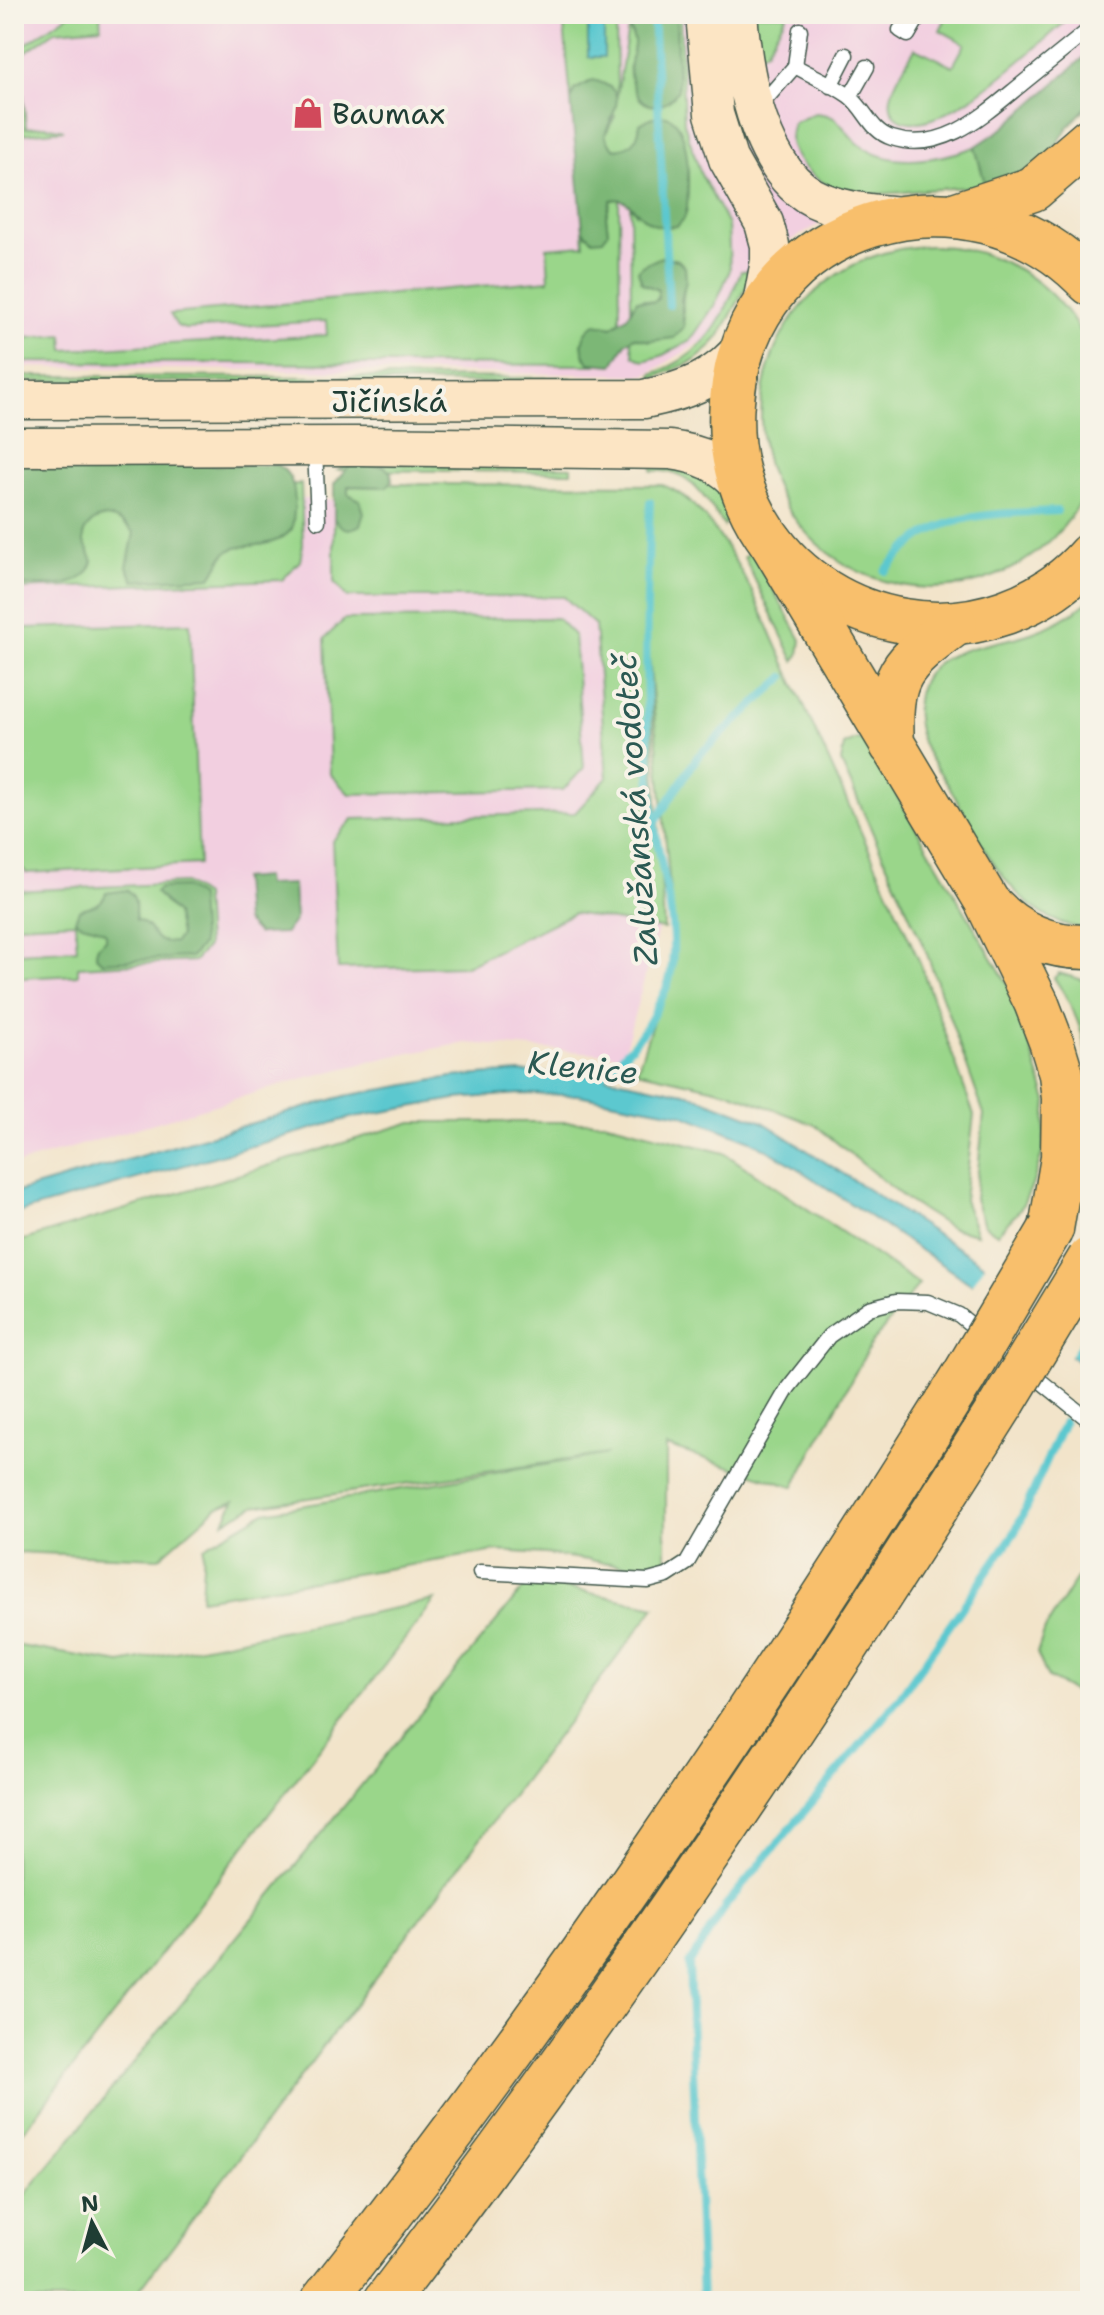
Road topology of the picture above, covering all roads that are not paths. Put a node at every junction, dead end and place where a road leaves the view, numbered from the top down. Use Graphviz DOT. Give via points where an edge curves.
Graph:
graph roads {
  1 [pos="705,14"];
  2 [pos="738,14"];
  3 [pos="915,23"];
  4 [pos="1090,29"];
  5 [pos="800,30"];
  6 [pos="900,30"];
  7 [pos="846,55"];
  8 [pos="795,66"];
  9 [pos="867,67"];
  10 [pos="830,86"];
  11 [pos="850,97"];
  12 [pos="756,111"];
  13 [pos="1090,140"];
  14 [pos="957,214"];
  15 [pos="902,216"];
  16 [pos="1090,283"];
  17 [pos="752,329"];
  18 [pos="14,400"];
  19 [pos="14,447"];
  20 [pos="315,447"];
  21 [pos="742,486"];
  22 [pos="318,521"];
  23 [pos="772,543"];
  24 [pos="1090,555"];
  25 [pos="955,624"];
  26 [pos="892,745"];
  27 [pos="986,900"];
  28 [pos="1090,947"];
  29 [pos="1090,1159"];
  30 [pos="1051,1229"];
  31 [pos="1090,1259"];
  32 [pos="1090,1421"];
  33 [pos="480,1572"];
  34 [pos="423,2252"];
  35 [pos="317,2296"];
  36 [pos="386,2301"];
  37 [pos="399,2301"];
  1 -- 17 [label="street" via="714,114 728,159 764,223 770,245 769,269"];
  2 -- 12 [label="street"];
  3 -- 6 [label="lane" via="908,35"];
  4 -- 11 [label="lane" via="974,123 950,135 892,138 875,129"];
  5 -- 8 [label="lane"];
  7 -- 10 [label="lane"];
  8 -- 10 [label="lane"];
  8 -- 12 [label="lane"];
  9 -- 11 [label="lane"];
  10 -- 11 [label="lane"];
  12 -- 15 [label="street" via="776,162 804,191 822,202"];
  13 -- 14 [label="main road" via="1033,189"];
  14 -- 15 [label="main road, Jičínská"];
  14 -- 16 [label="main road, Jičínská" via="1034,238"];
  15 -- 17 [label="main road, Jičínská" via="835,240 806,260 780,285"];
  17 -- 18 [label="street, Jičínská" via="733,360 703,383 644,399"];
  17 -- 21 [label="main road, Jičínská" via="737,367 730,415"];
  19 -- 20 [label="street, Jičínská"];
  20 -- 21 [label="street, Jičínská" via="670,450 707,458"];
  20 -- 22 [label="lane"];
  21 -- 23 [label="main road, Jičínská"];
  23 -- 25 [label="main road, Jičínská" via="795,569 853,607 909,622"];
  23 -- 26 [label="main road"];
  24 -- 25 [label="main road, Jičínská" via="1037,598"];
  25 -- 26 [label="main road" via="901,670 890,708"];
  26 -- 27 [label="main road"];
  27 -- 28 [label="main road" via="1011,924 1042,940"];
  27 -- 30 [label="main road" via="1036,1002 1061,1074 1065,1128"];
  29 -- 30 [label="main road"];
  30 -- 35 [label="main road, bridge" via="842,1572 703,1781 377,2232"];
  31 -- 34 [label="main road, bridge" via="742,1807"];
  32 -- 33 [label="lane" via="959,1315 928,1302 896,1301 869,1308 829,1336 788,1388 687,1563 648,1581"];
  34 -- 36 [label="main road"];
  34 -- 37 [label="lane"];
}
